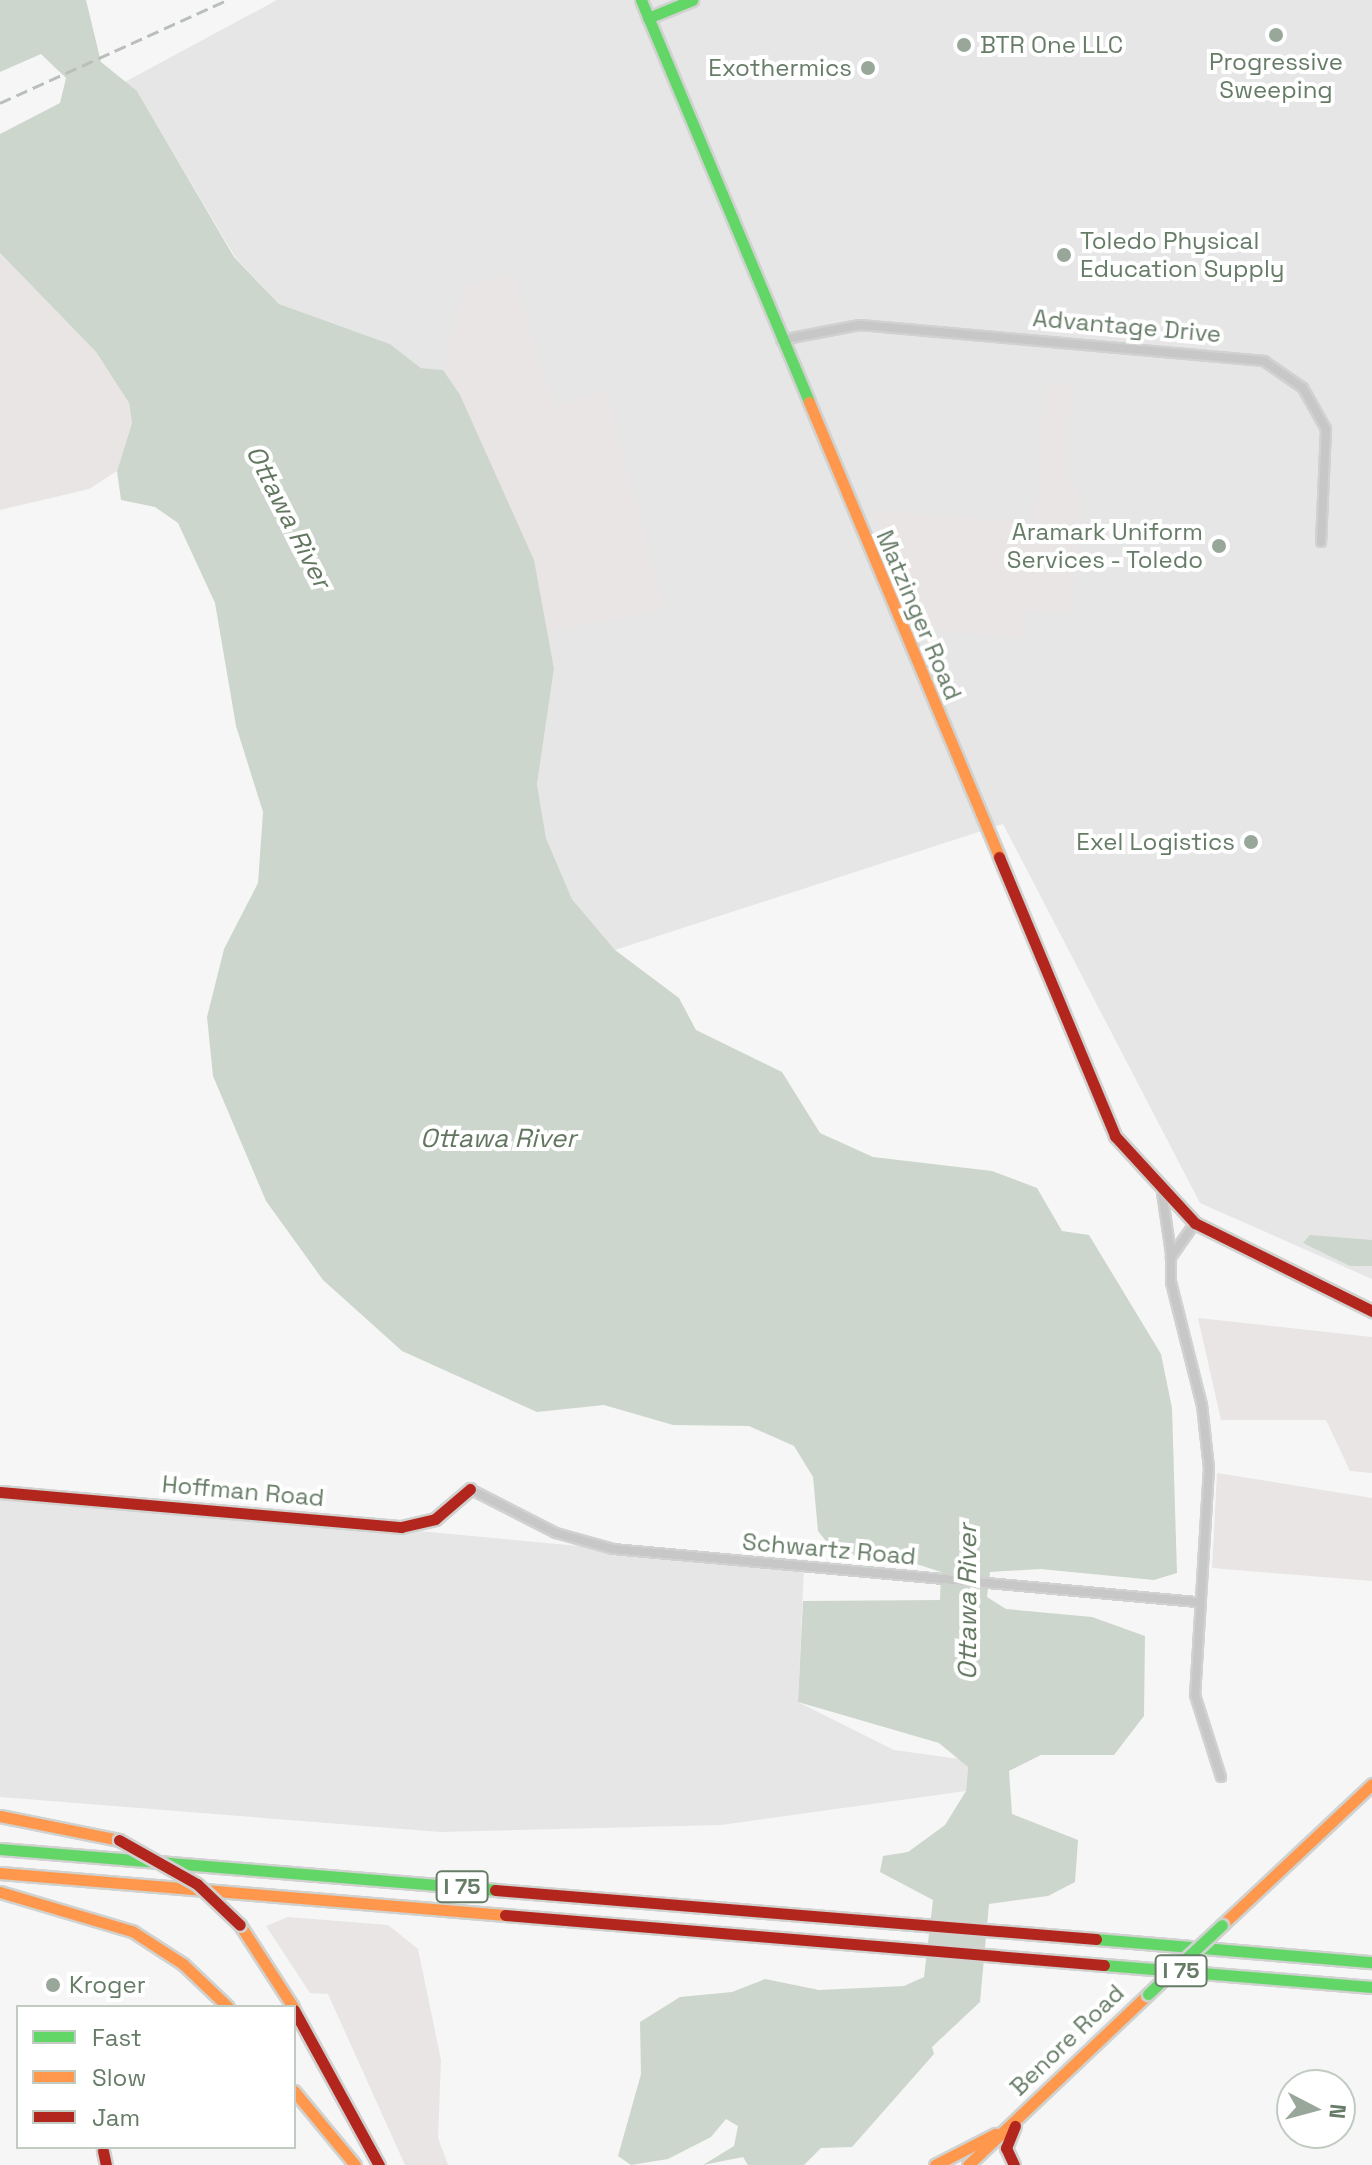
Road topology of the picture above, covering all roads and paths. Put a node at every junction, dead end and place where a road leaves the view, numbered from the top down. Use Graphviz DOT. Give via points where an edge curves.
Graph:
graph roads {
  1 [pos="641,0"];
  2 [pos="692,0"];
  3 [pos="648,18"];
  4 [pos="781,340"];
  5 [pos="1321,542"];
  6 [pos="1162,1192"];
  7 [pos="1195,1223"];
  8 [pos="1171,1257"];
  9 [pos="1372,1311"];
  10 [pos="470,1489"];
  11 [pos="0,1492"];
  12 [pos="1197,1602"];
  13 [pos="1221,1777"];
  14 [pos="1372,1784"];
  15 [pos="0,1816"];
  16 [pos="0,1849"];
  17 [pos="0,1873"];
  18 [pos="0,1892"];
  19 [pos="1372,1962"];
  20 [pos="1372,1987"];
  21 [pos="226,2005"];
  22 [pos="291,2005"];
  23 [pos="296,2013"];
  24 [pos="296,2093"];
  25 [pos="1021,2115"];
  26 [pos="1007,2128"];
  27 [pos="103,2151"];
  28 [pos="351,2162"];
  29 [pos="106,2165"];
  30 [pos="379,2165"];
  31 [pos="935,2165"];
  32 [pos="968,2165"];
  33 [pos="1014,2165"];
  1 -- 3 [label="main road, Matzinger Road"];
  2 -- 3 [label="main road"];
  3 -- 4 [label="main road, Matzinger Road"];
  4 -- 5 [label="street, Advantage Drive" via="860,325 1264,361 1303,388 1326,429"];
  4 -- 6 [label="main road, Matzinger Road" via="1091,1087 1115,1136"];
  6 -- 7 [label="main road, Matzinger Road"];
  6 -- 8 [label="street"];
  7 -- 8 [label="street"];
  7 -- 9 [label="main road, Matzinger Road"];
  8 -- 12 [label="street" via="1209,1468"];
  10 -- 11 [label="main road, Hoffman Road" via="435,1519 401,1527"];
  10 -- 12 [label="street, Schwartz Road" via="556,1533 613,1549"];
  12 -- 13 [label="street" via="1195,1695"];
  14 -- 25 [label="main road, Benore Road, bridge"];
  15 -- 22 [label="main road, bridge" via="119,1840 197,1884 240,1925"];
  16 -- 19 [label="main road, I 75"];
  17 -- 20 [label="main road, I 75"];
  18 -- 21 [label="main road" via="132,1931 183,1964"];
  23 -- 30 [label="main road"];
  24 -- 28 [label="main road"];
  25 -- 26 [label="main road, Benore Road"];
  25 -- 33 [label="main road" via="1006,2148"];
  26 -- 31 [label="main road"];
  26 -- 32 [label="main road, Benore Road"];
  27 -- 29 [label="main road"];
}
